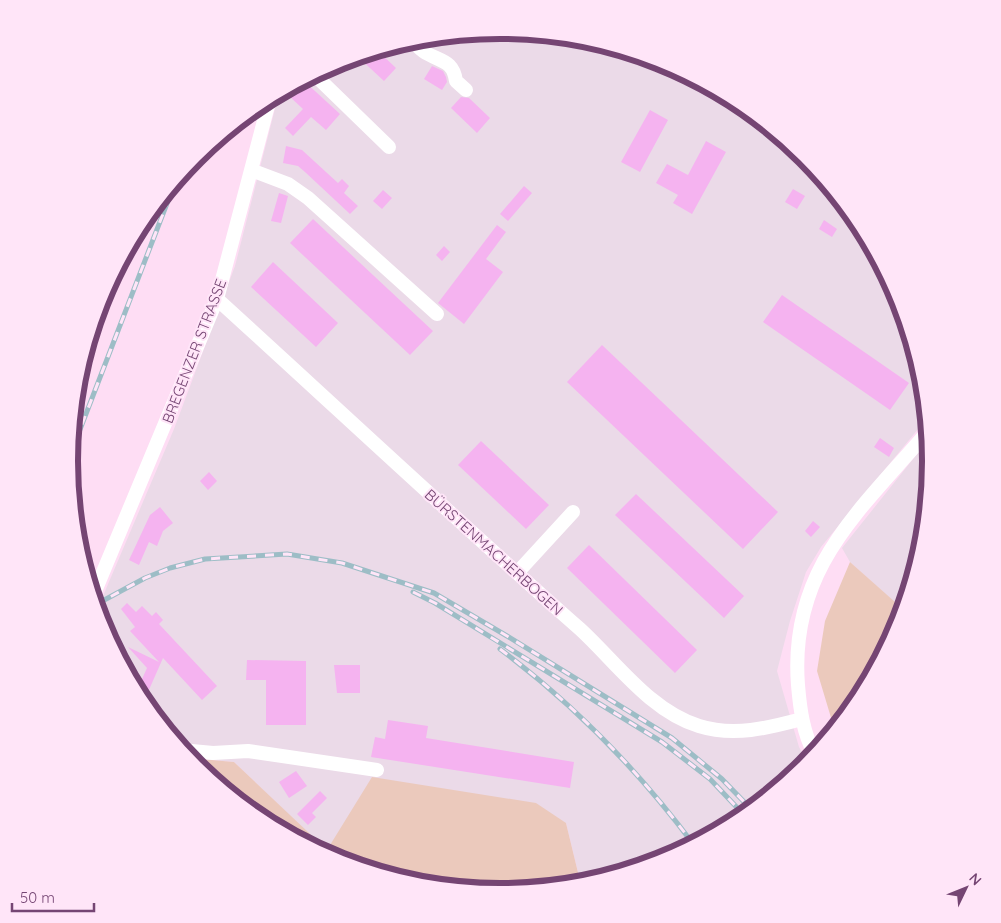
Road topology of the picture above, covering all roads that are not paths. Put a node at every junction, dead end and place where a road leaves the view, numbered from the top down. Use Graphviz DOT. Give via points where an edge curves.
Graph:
graph roads {
  1 [pos="419,47"];
  2 [pos="320,79"];
  3 [pos="466,90"];
  4 [pos="267,109"];
  5 [pos="389,147"];
  6 [pos="251,170"];
  7 [pos="217,299"];
  8 [pos="437,314"];
  9 [pos="922,438"];
  10 [pos="573,512"];
  11 [pos="517,573"];
  12 [pos="97,587"];
  13 [pos="802,719"];
  14 [pos="812,746"];
  15 [pos="194,751"];
  16 [pos="377,770"];
  1 -- 3 [label="street" via="448,64 455,71 456,81"];
  2 -- 5 [label="street"];
  4 -- 6 [label="street, BREGENZER STRASSE"];
  6 -- 7 [label="street, BREGENZER STRASSE"];
  6 -- 8 [label="street" via="288,184 308,198"];
  7 -- 11 [label="street, BÜRSTENMACHERBOGEN"];
  7 -- 12 [label="street, BREGENZER STRASSE"];
  9 -- 13 [label="street" via="840,534 812,584 798,640"];
  10 -- 11 [label="street"];
  11 -- 13 [label="street, BÜRSTENMACHERBOGEN" via="662,708 697,726 745,732"];
  13 -- 14 [label="street"];
  15 -- 16 [label="street" via="248,751"];
}
